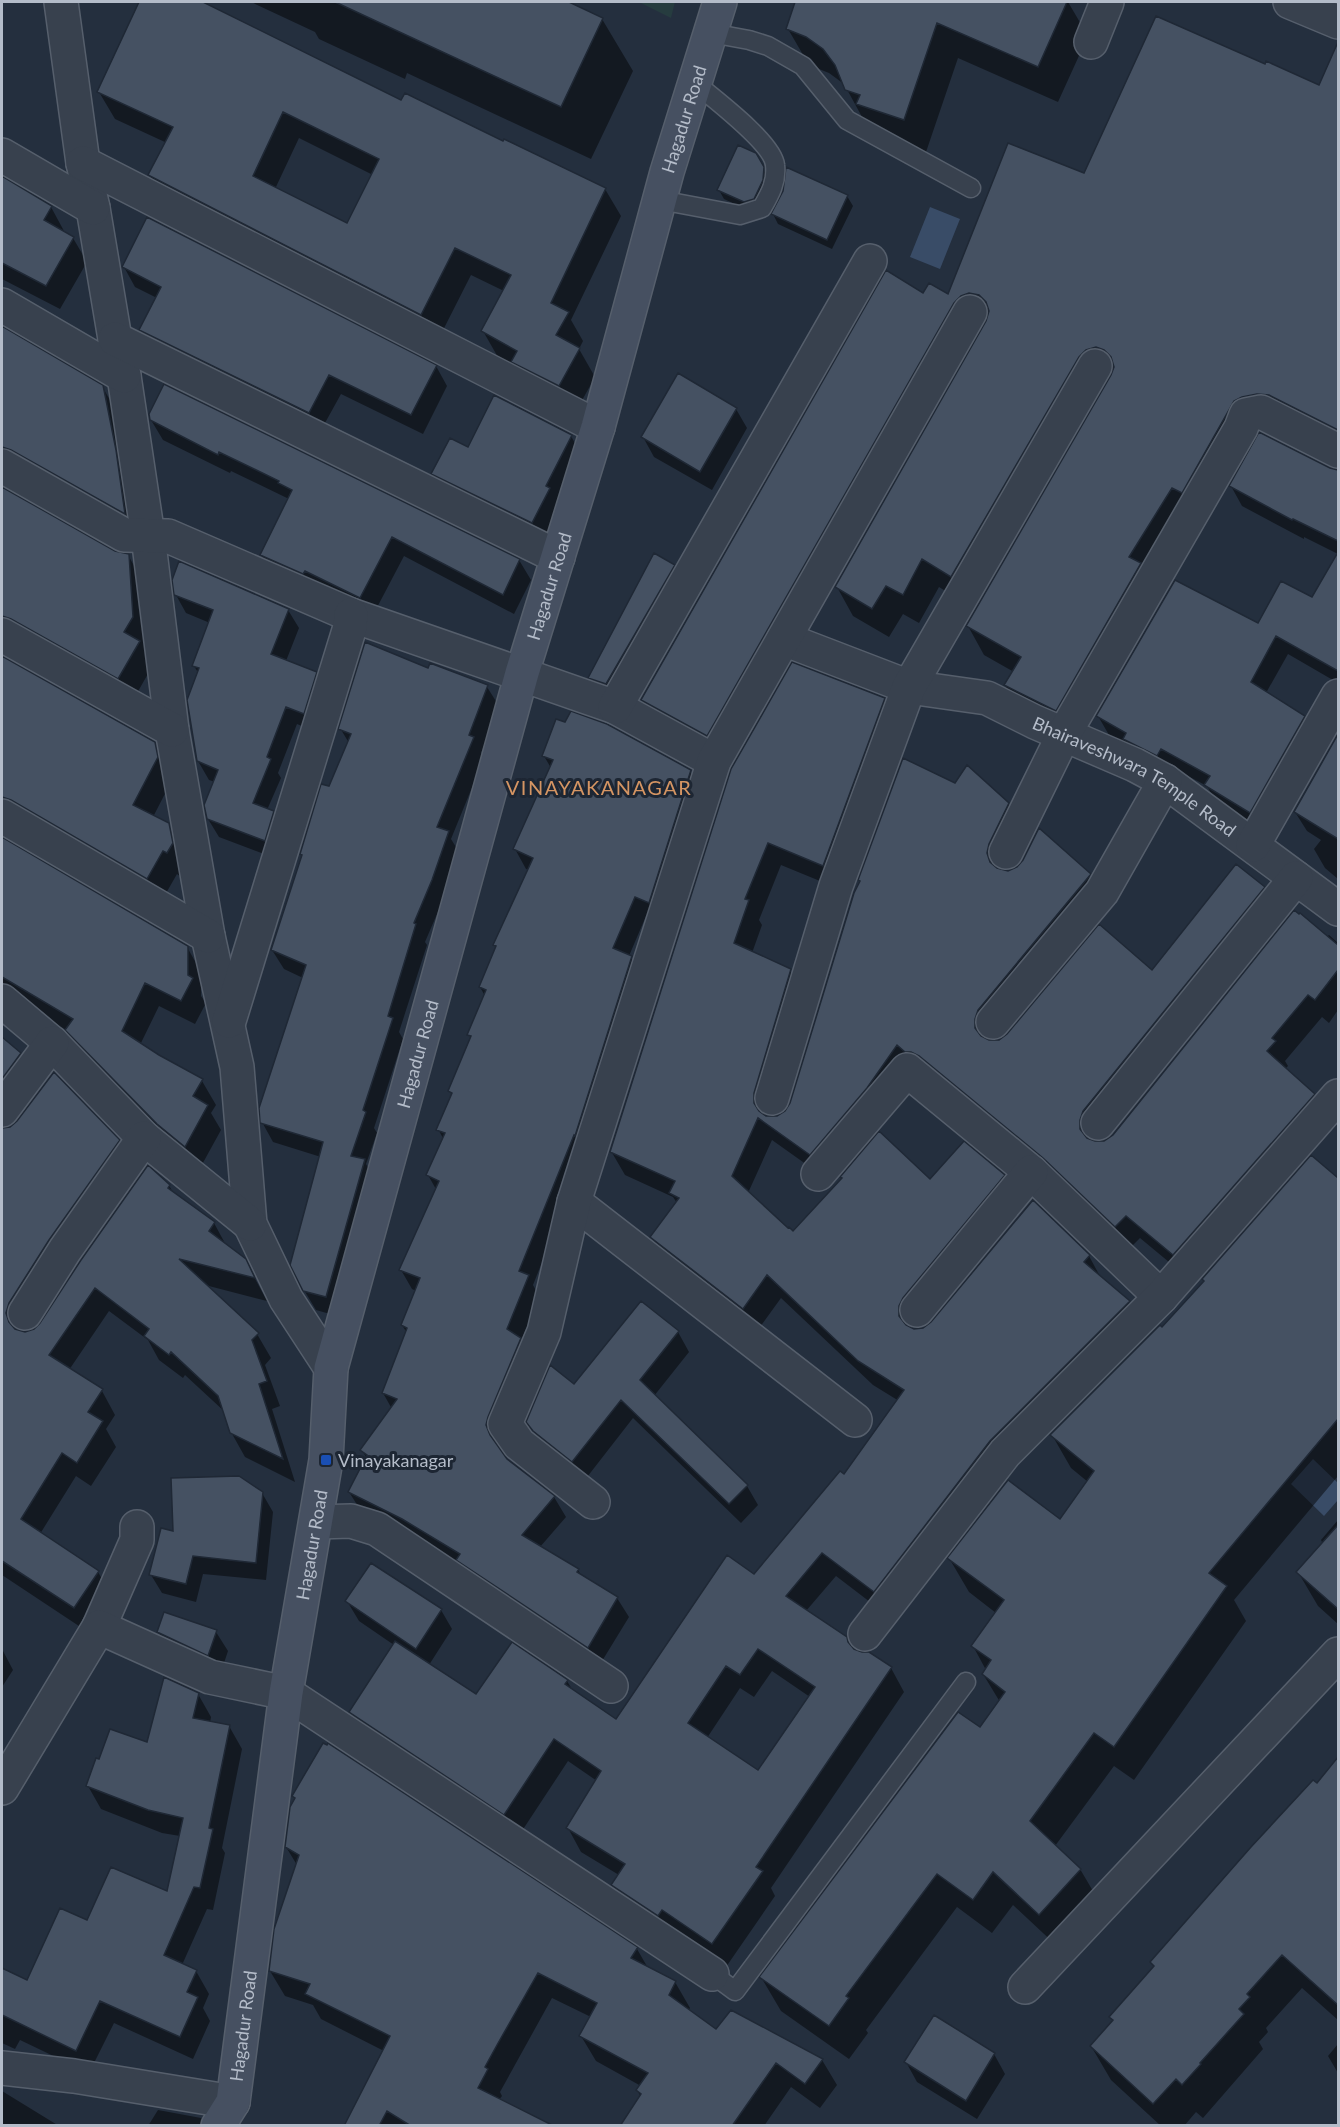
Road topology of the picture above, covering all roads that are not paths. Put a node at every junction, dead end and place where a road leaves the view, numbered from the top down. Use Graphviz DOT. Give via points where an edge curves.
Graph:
graph roads {
  1 [pos="61,2"];
  2 [pos="720,2"];
  3 [pos="1107,2"];
  4 [pos="1290,2"];
  5 [pos="1338,22"];
  6 [pos="711,33"];
  7 [pos="1091,42"];
  8 [pos="695,82"];
  9 [pos="2,155"];
  10 [pos="83,164"];
  11 [pos="971,188"];
  12 [pos="660,200"];
  13 [pos="93,208"];
  14 [pos="870,261"];
  15 [pos="2,305"];
  16 [pos="970,312"];
  17 [pos="114,339"];
  18 [pos="1095,366"];
  19 [pos="124,376"];
  20 [pos="598,427"];
  21 [pos="1338,451"];
  22 [pos="2,466"];
  23 [pos="148,536"];
  24 [pos="558,557"];
  25 [pos="351,615"];
  26 [pos="2,635"];
  27 [pos="784,639"];
  28 [pos="522,673"];
  29 [pos="909,687"];
  30 [pos="1338,696"];
  31 [pos="615,707"];
  32 [pos="172,730"];
  33 [pos="1064,734"];
  34 [pos="714,761"];
  35 [pos="1165,781"];
  36 [pos="2,816"];
  37 [pos="1253,845"];
  38 [pos="1006,852"];
  39 [pos="1296,878"];
  40 [pos="1338,909"];
  41 [pos="208,936"];
  42 [pos="2,1001"];
  43 [pos="993,1022"];
  44 [pos="228,1023"];
  45 [pos="52,1043"];
  46 [pos="1338,1096"];
  47 [pos="772,1098"];
  48 [pos="2,1110"];
  49 [pos="1098,1123"];
  50 [pos="144,1138"];
  51 [pos="1031,1172"];
  52 [pos="818,1173"];
  53 [pos="574,1202"];
  54 [pos="250,1224"];
  55 [pos="1161,1297"];
  56 [pos="917,1310"];
  57 [pos="25,1313"];
  58 [pos="331,1368"];
  59 [pos="855,1420"];
  60 [pos="593,1502"];
  61 [pos="316,1522"];
  62 [pos="137,1527"];
  63 [pos="99,1627"];
  64 [pos="865,1634"];
  65 [pos="1338,1654"];
  66 [pos="966,1682"];
  67 [pos="611,1686"];
  68 [pos="286,1693"];
  69 [pos="2,1788"];
  70 [pos="712,1974"];
  71 [pos="1025,1987"];
  72 [pos="2,2068"];
  73 [pos="226,2114"];
  1 -- 10 [label="street"];
  2 -- 6 [label="street, Hagadur Road"];
  3 -- 7 [label="street"];
  4 -- 5 [label="street"];
  6 -- 8 [label="street, Hagadur Road"];
  6 -- 11 [label="lane" via="768,46 802,66 847,120"];
  8 -- 12 [label="street, Hagadur Road"];
  8 -- 12 [label="lane" via="763,141 775,162 774,186 762,208 740,215"];
  9 -- 13 [label="street"];
  10 -- 13 [label="street"];
  10 -- 20 [label="street"];
  12 -- 20 [label="street, Hagadur Road"];
  13 -- 17 [label="street"];
  14 -- 31 [label="street"];
  15 -- 19 [label="street"];
  16 -- 27 [label="street"];
  17 -- 19 [label="street"];
  17 -- 24 [label="street"];
  18 -- 29 [label="street"];
  19 -- 23 [label="street"];
  20 -- 24 [label="street, Hagadur Road"];
  21 -- 33 [label="street" via="1261,412 1246,416"];
  22 -- 23 [label="street" via="124,535"];
  23 -- 25 [label="street" via="168,536"];
  23 -- 32 [label="street"];
  24 -- 28 [label="street, Hagadur Road"];
  25 -- 28 [label="street"];
  25 -- 44 [label="street"];
  26 -- 32 [label="street"];
  27 -- 29 [label="street, Bhairaveshwara Temple Road"];
  27 -- 34 [label="street"];
  28 -- 31 [label="street"];
  28 -- 58 [label="street, Hagadur Road"];
  29 -- 33 [label="street, Bhairaveshwara Temple Road" via="987,698"];
  29 -- 47 [label="street" via="836,886"];
  30 -- 37 [label="street"];
  31 -- 34 [label="street"];
  32 -- 41 [label="street"];
  33 -- 35 [label="street, Bhairaveshwara Temple Road"];
  33 -- 38 [label="street"];
  34 -- 53 [label="street"];
  35 -- 37 [label="street, Bhairaveshwara Temple Road"];
  35 -- 43 [label="street" via="1102,892"];
  36 -- 41 [label="street"];
  37 -- 39 [label="street, Bhairaveshwara Temple Road"];
  39 -- 40 [label="street, Bhairaveshwara Temple Road"];
  39 -- 49 [label="street"];
  41 -- 44 [label="street"];
  42 -- 45 [label="street"];
  44 -- 54 [label="street" via="237,1066"];
  45 -- 48 [label="street"];
  45 -- 50 [label="street"];
  46 -- 55 [label="street"];
  50 -- 54 [label="street"];
  50 -- 57 [label="street"];
  51 -- 52 [label="street" via="906,1070"];
  51 -- 55 [label="street"];
  51 -- 56 [label="street"];
  53 -- 59 [label="street"];
  53 -- 60 [label="street" via="544,1332 505,1424 519,1443"];
  54 -- 58 [label="street" via="286,1299"];
  55 -- 64 [label="street" via="1005,1453"];
  58 -- 61 [label="street, Hagadur Road" via="327,1460"];
  61 -- 67 [label="street" via="351,1521 377,1529"];
  61 -- 68 [label="street, Hagadur Road"];
  62 -- 63 [label="street" via="137,1540"];
  63 -- 68 [label="street" via="210,1677"];
  63 -- 69 [label="street"];
  65 -- 71 [label="street"];
  66 -- 70 [label="lane" via="735,1991"];
  68 -- 70 [label="street"];
  68 -- 73 [label="street, Hagadur Road"];
  72 -- 73 [label="street" via="74,2076"];
}
